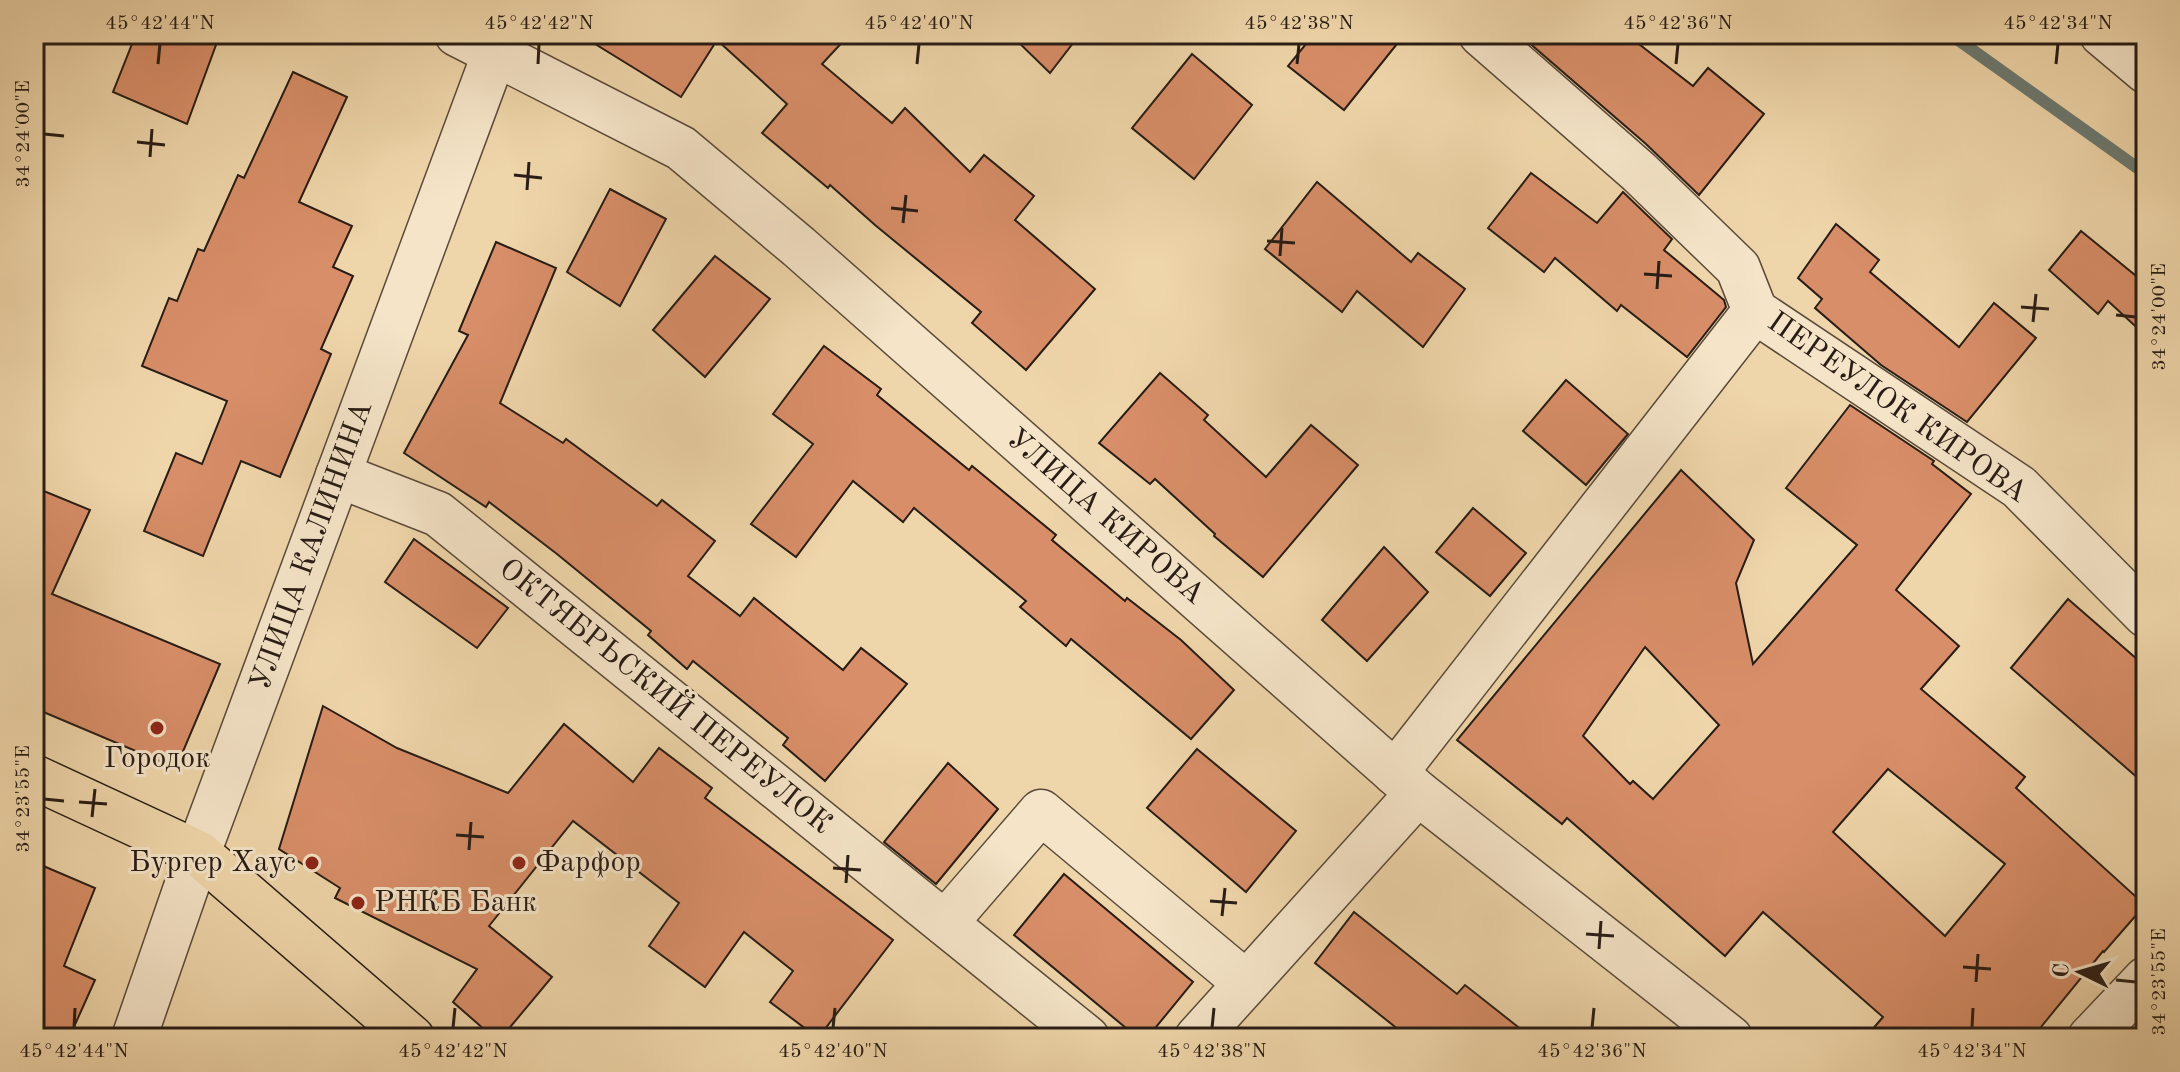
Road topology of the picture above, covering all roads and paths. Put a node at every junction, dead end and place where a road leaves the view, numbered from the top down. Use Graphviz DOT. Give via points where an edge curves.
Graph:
graph roads {
  1 [pos="1481,34"];
  2 [pos="2102,34"];
  3 [pos="475,44"];
  4 [pos="2146,71"];
  5 [pos="1755,311"];
  6 [pos="338,475"];
  7 [pos="2146,615"];
  8 [pos="34,777"];
  9 [pos="1406,783"];
  10 [pos="198,853"];
  11 [pos="945,923"];
  12 [pos="2146,979"];
  13 [pos="1246,983"];
  14 [pos="134,1038"];
  15 [pos="412,1038"];
  16 [pos="1087,1038"];
  17 [pos="1197,1038"];
  18 [pos="1730,1038"];
  19 [pos="2090,1038"];
  1 -- 5 [label="street, ПЕРЕУЛОК КИРОВА" via="1639,172 1738,268"];
  2 -- 4 [label="street"];
  3 -- 6 [label="street, УЛИЦА КАЛИНИНА"];
  3 -- 9 [label="street, УЛИЦА КИРОВА" via="681,148"];
  5 -- 7 [label="street, ПЕРЕУЛОК КИРОВА" via="2019,487"];
  5 -- 9 [label="street"];
  6 -- 10 [label="street, УЛИЦА КАЛИНИНА"];
  6 -- 11 [label="street, ОКТЯБРЬСКИЙ ПЕРЕУЛОК" via="438,514"];
  8 -- 10 [label="main road"];
  9 -- 13 [label="street"];
  9 -- 18 [label="street, УЛИЦА КИРОВА"];
  10 -- 14 [label="street, УЛИЦА КАЛИНИНА"];
  10 -- 15 [label="main road"];
  11 -- 13 [label="street" via="1041,812"];
  11 -- 16 [label="street, ОКТЯБРЬСКИЙ ПЕРЕУЛОК"];
  12 -- 19 [label="street"];
  13 -- 17 [label="street"];
}
